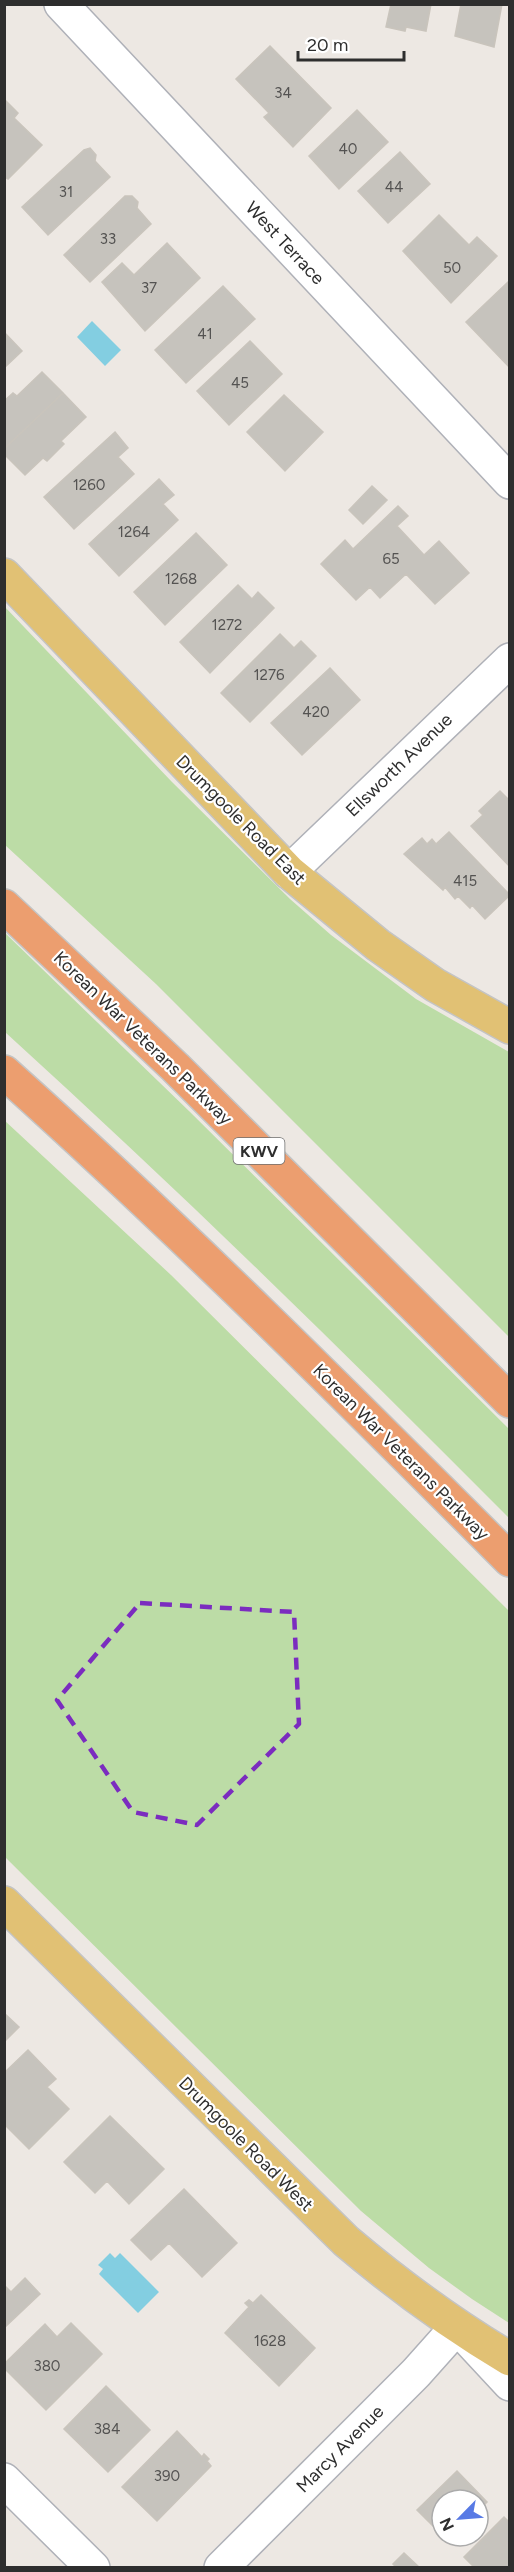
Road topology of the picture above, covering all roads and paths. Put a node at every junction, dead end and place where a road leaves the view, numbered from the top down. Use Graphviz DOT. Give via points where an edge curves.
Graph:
graph roads {
  1 [pos="62,4"];
  2 [pos="510,482"];
  3 [pos="4,575"];
  4 [pos="510,660"];
  5 [pos="289,872"];
  6 [pos="4,906"];
  7 [pos="510,1027"];
  8 [pos="4,1072"];
  9 [pos="510,1401"];
  10 [pos="510,1560"];
  11 [pos="4,1903"];
  12 [pos="457,2327"];
  13 [pos="510,2359"];
  14 [pos="510,2384"];
  15 [pos="4,2480"];
  16 [pos="93,2568"];
  17 [pos="221,2568"];
  1 -- 2 [label="street, West Terrace"];
  3 -- 5 [label="main road, Drumgoole Road East"];
  4 -- 5 [label="street, Ellsworth Avenue"];
  5 -- 7 [label="main road, Drumgoole Road East" via="435,985"];
  6 -- 9 [label="highway, Korean War Veterans Parkway / KWV" via="175,1067"];
  8 -- 10 [label="highway, Korean War Veterans Parkway" via="247,1298"];
  11 -- 12 [label="main road, Drumgoole Road West" via="321,2218 399,2286"];
  12 -- 13 [label="main road, Drumgoole Road West"];
  12 -- 14 [label="street"];
  12 -- 17 [label="street, Marcy Avenue"];
  15 -- 16 [label="street"];
}
